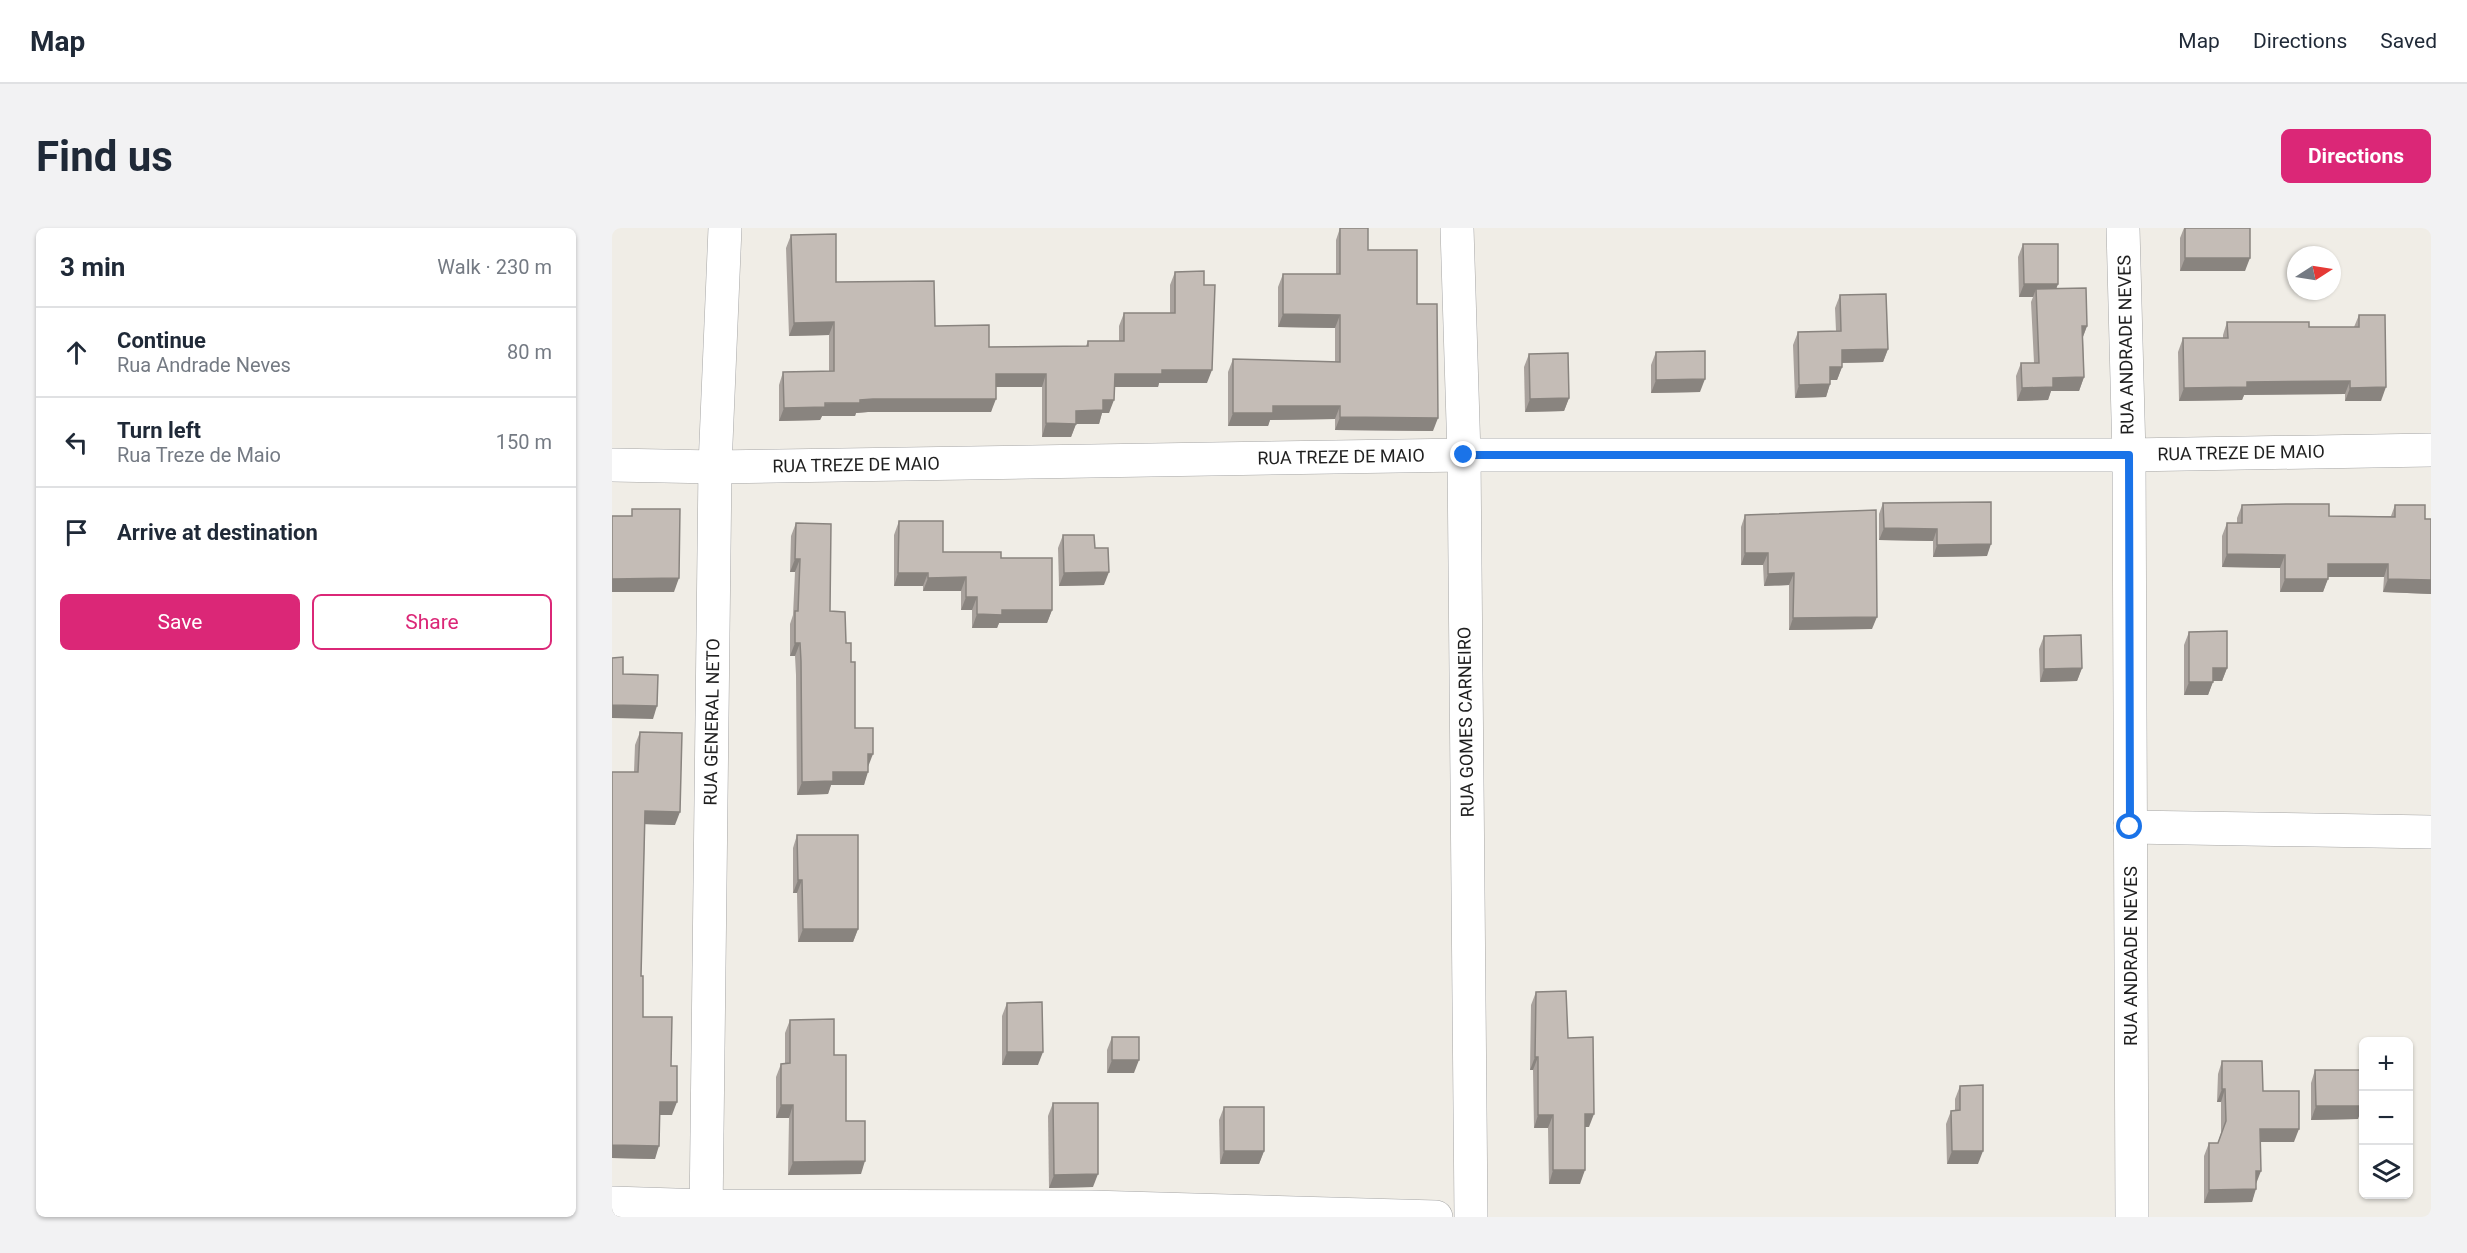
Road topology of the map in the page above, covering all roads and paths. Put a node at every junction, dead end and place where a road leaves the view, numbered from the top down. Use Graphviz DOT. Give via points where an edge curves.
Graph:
graph roads {
  1 [pos="725,228"];
  2 [pos="1457,228"];
  3 [pos="2123,228"];
  4 [pos="2431,450"];
  5 [pos="1464,455"];
  6 [pos="2129,455"];
  7 [pos="612,465"];
  8 [pos="715,467"];
  9 [pos="2130,827"];
  10 [pos="2431,832"];
  11 [pos="612,1203"];
  12 [pos="706,1211"];
  13 [pos="1091,1212"];
  14 [pos="1436,1217"];
  15 [pos="1471,1217"];
  16 [pos="2132,1217"];
  1 -- 8 [label="street, RUA GENERAL NETO"];
  2 -- 5 [label="street, RUA GOMES CARNEIRO"];
  3 -- 6 [label="street, RUA ANDRADE NEVES"];
  4 -- 6 [label="street, RUA TREZE DE MAIO"];
  5 -- 6 [label="street, RUA TREZE DE MAIO"];
  5 -- 8 [label="street, RUA TREZE DE MAIO"];
  5 -- 15 [label="street, RUA GOMES CARNEIRO"];
  6 -- 9 [label="street, RUA ANDRADE NEVES"];
  7 -- 8 [label="street, RUA TREZE DE MAIO"];
  8 -- 12 [label="street, RUA GENERAL NETO"];
  9 -- 10 [label="street"];
  9 -- 16 [label="street, RUA ANDRADE NEVES"];
  11 -- 12 [label="street"];
  12 -- 13 [label="street"];
  13 -- 14 [label="street"];
}
